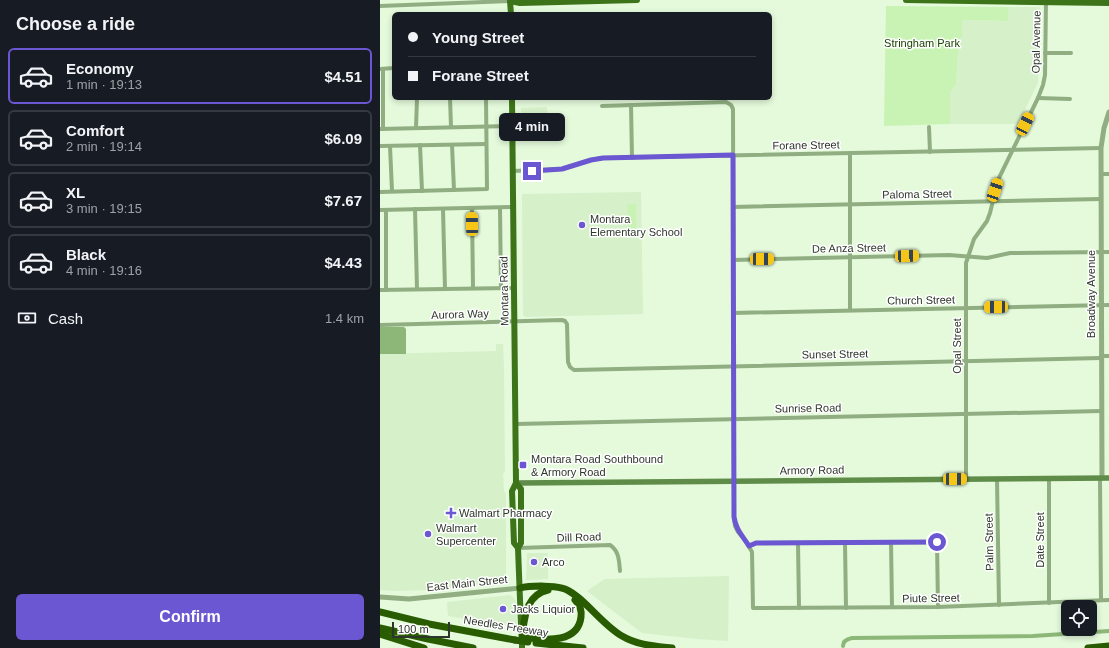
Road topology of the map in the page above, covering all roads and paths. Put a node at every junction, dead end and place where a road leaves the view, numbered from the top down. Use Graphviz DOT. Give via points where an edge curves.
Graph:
graph roads {
  1 [pos="637,0"];
  2 [pos="906,0"];
  3 [pos="512,1"];
  4 [pos="1046,1"];
  5 [pos="1109,2"];
  6 [pos="380,6"];
  7 [pos="511,12"];
  8 [pos="1045,53"];
  9 [pos="1071,53"];
  10 [pos="392,68"];
  11 [pos="382,69"];
  12 [pos="1038,98"];
  13 [pos="1070,99"];
  14 [pos="417,100"];
  15 [pos="450,100"];
  16 [pos="486,100"];
  17 [pos="512,100"];
  18 [pos="631,105"];
  19 [pos="602,106"];
  20 [pos="1108,115"];
  21 [pos="486,126"];
  22 [pos="512,126"];
  23 [pos="451,127"];
  24 [pos="929,127"];
  25 [pos="416,128"];
  26 [pos="382,129"];
  27 [pos="452,144"];
  28 [pos="486,144"];
  29 [pos="420,145"];
  30 [pos="380,146"];
  31 [pos="390,146"];
  32 [pos="1100,148"];
  33 [pos="1012,150"];
  34 [pos="930,152"];
  35 [pos="850,153"];
  36 [pos="733,155"];
  37 [pos="632,158"];
  38 [pos="513,171"];
  39 [pos="1101,174"];
  40 [pos="1109,174"];
  41 [pos="454,190"];
  42 [pos="422,191"];
  43 [pos="380,192"];
  44 [pos="392,192"];
  45 [pos="1101,200"];
  46 [pos="992,202"];
  47 [pos="850,205"];
  48 [pos="513,207"];
  49 [pos="733,207"];
  50 [pos="472,208"];
  51 [pos="500,208"];
  52 [pos="415,209"];
  53 [pos="443,209"];
  54 [pos="380,210"];
  55 [pos="386,210"];
  56 [pos="1101,252"];
  57 [pos="1109,252"];
  58 [pos="968,256"];
  59 [pos="850,257"];
  60 [pos="733,260"];
  61 [pos="473,288"];
  62 [pos="501,288"];
  63 [pos="514,288"];
  64 [pos="416,289"];
  65 [pos="445,289"];
  66 [pos="380,290"];
  67 [pos="386,290"];
  68 [pos="1109,305"];
  69 [pos="1101,306"];
  70 [pos="966,308"];
  71 [pos="850,310"];
  72 [pos="733,313"];
  73 [pos="514,321"];
  74 [pos="380,325"];
  75 [pos="1109,356"];
  76 [pos="1101,357"];
  77 [pos="966,360"];
  78 [pos="734,366"];
  79 [pos="570,367"];
  80 [pos="1101,411"];
  81 [pos="966,414"];
  82 [pos="734,419"];
  83 [pos="516,424"];
  84 [pos="1049,478"];
  85 [pos="1101,478"];
  86 [pos="1109,478"];
  87 [pos="966,479"];
  88 [pos="997,479"];
  89 [pos="734,481"];
  90 [pos="516,484"];
  91 [pos="891,542"];
  92 [pos="798,543"];
  93 [pos="845,543"];
  94 [pos="749,546"];
  95 [pos="518,548"];
  96 [pos="620,571"];
  97 [pos="520,588"];
  98 [pos="548,590"];
  99 [pos="380,596"];
  100 [pos="1101,600"];
  101 [pos="1109,600"];
  102 [pos="1049,602"];
  103 [pos="999,605"];
  104 [pos="892,607"];
  105 [pos="938,607"];
  106 [pos="799,608"];
  107 [pos="846,608"];
  108 [pos="380,612"];
  109 [pos="380,628"];
  110 [pos="380,634"];
  111 [pos="522,638"];
  112 [pos="1109,646"];
  113 [pos="424,648"];
  114 [pos="473,648"];
  115 [pos="522,648"];
  116 [pos="583,648"];
  117 [pos="672,648"];
  118 [pos="1088,648"];
  1 -- 3 [label="main road" via="520,3"];
  2 -- 4 [label="main road"];
  3 -- 6 [label="street"];
  3 -- 7 [label="main road"];
  4 -- 5 [label="main road"];
  4 -- 8 [label="street, Opal Avenue"];
  8 -- 9 [label="street"];
  8 -- 12 [label="street, Opal Avenue" via="1043,85"];
  10 -- 11 [label="street"];
  11 -- 26 [label="street"];
  12 -- 13 [label="street"];
  12 -- 33 [label="street, Opal Avenue"];
  14 -- 25 [label="street"];
  15 -- 23 [label="street"];
  16 -- 21 [label="street"];
  17 -- 22 [label="main road, Montara Road"];
  18 -- 19 [label="street"];
  18 -- 36 [label="street" via="726,102 733,109"];
  18 -- 37 [label="street"];
  20 -- 32 [label="street, Broadway Avenue"];
  21 -- 22 [label="street"];
  21 -- 23 [label="street"];
  21 -- 28 [label="street"];
  22 -- 38 [label="main road, Montara Road"];
  23 -- 25 [label="street"];
  24 -- 34 [label="street"];
  25 -- 26 [label="street"];
  27 -- 28 [label="street"];
  27 -- 29 [label="street"];
  27 -- 41 [label="street"];
  28 -- 41 [label="street" via="487,189"];
  29 -- 31 [label="street"];
  29 -- 42 [label="street"];
  30 -- 31 [label="street"];
  31 -- 44 [label="street"];
  32 -- 33 [label="street, Forane Street"];
  32 -- 39 [label="street, Broadway Avenue"];
  33 -- 34 [label="street, Forane Street"];
  33 -- 46 [label="street, Opal Street" via="998,180"];
  34 -- 35 [label="street, Forane Street"];
  35 -- 36 [label="street, Forane Street"];
  35 -- 47 [label="street"];
  36 -- 37 [label="street, Forane Street"];
  36 -- 49 [label="street"];
  37 -- 38 [label="street, Forane Street" via="597,160 562,169"];
  38 -- 48 [label="main road, Montara Road"];
  39 -- 40 [label="street"];
  39 -- 45 [label="street, Broadway Avenue"];
  41 -- 42 [label="street"];
  42 -- 44 [label="street"];
  43 -- 44 [label="street"];
  45 -- 46 [label="street, Paloma Street"];
  45 -- 56 [label="street, Broadway Avenue"];
  46 -- 47 [label="street, Paloma Street"];
  46 -- 58 [label="street, Opal Street" via="987,221 974,239"];
  47 -- 49 [label="street, Paloma Street"];
  47 -- 59 [label="street"];
  48 -- 51 [label="street"];
  48 -- 63 [label="main road, Montara Road"];
  49 -- 60 [label="street"];
  50 -- 51 [label="street"];
  50 -- 53 [label="street"];
  50 -- 61 [label="street"];
  51 -- 62 [label="street"];
  52 -- 53 [label="street"];
  52 -- 55 [label="street"];
  52 -- 64 [label="street"];
  53 -- 65 [label="street"];
  54 -- 55 [label="street"];
  55 -- 67 [label="street"];
  56 -- 57 [label="street, De Anza Street"];
  56 -- 58 [label="street, De Anza Street" via="1010,253 987,258"];
  56 -- 69 [label="street, Broadway Avenue"];
  58 -- 59 [label="street, De Anza Street"];
  58 -- 70 [label="street, Opal Street"];
  59 -- 60 [label="street, De Anza Street"];
  59 -- 71 [label="street"];
  60 -- 72 [label="street"];
  61 -- 62 [label="street"];
  61 -- 65 [label="street"];
  62 -- 63 [label="street"];
  63 -- 73 [label="main road, Montara Road"];
  64 -- 65 [label="street"];
  64 -- 67 [label="street"];
  66 -- 67 [label="street"];
  68 -- 69 [label="street, Church Street"];
  69 -- 70 [label="street, Church Street"];
  69 -- 76 [label="street, Broadway Avenue"];
  70 -- 71 [label="street, Church Street"];
  70 -- 77 [label="street, Opal Street"];
  71 -- 72 [label="street, Church Street"];
  72 -- 78 [label="street"];
  73 -- 74 [label="street, Aurora Way"];
  73 -- 79 [label="street, Aurora Way" via="565,321"];
  73 -- 83 [label="main road, Montara Road"];
  75 -- 76 [label="street, Sunset Street"];
  76 -- 77 [label="street, Sunset Street"];
  76 -- 80 [label="street, Broadway Avenue"];
  77 -- 78 [label="street, Sunset Street"];
  77 -- 81 [label="street, Opal Street"];
  78 -- 79 [label="street, Sunset Street" via="574,370"];
  78 -- 82 [label="street"];
  80 -- 81 [label="street, Sunrise Road"];
  80 -- 85 [label="street, Broadway Avenue"];
  81 -- 82 [label="street, Sunrise Road"];
  81 -- 87 [label="street, Opal Street"];
  82 -- 83 [label="street, Sunrise Road"];
  82 -- 89 [label="street"];
  83 -- 90 [label="main road, Montara Road"];
  84 -- 85 [label="main road, Armory Road"];
  84 -- 88 [label="main road, Armory Road"];
  84 -- 102 [label="street, Date Street"];
  85 -- 86 [label="main road, Armory Road"];
  85 -- 100 [label="street, Broadway Avenue"];
  87 -- 88 [label="main road, Armory Road"];
  87 -- 89 [label="main road, Armory Road"];
  88 -- 103 [label="street, Palm Street"];
  89 -- 90 [label="main road, Armory Road"];
  89 -- 94 [label="street" via="735,526"];
  90 -- 95 [label="main road, Montara Road" via="512,491 514,543"];
  91 -- 93 [label="street"];
  91 -- 104 [label="street"];
  91 -- 105 [label="street" via="937,542"];
  92 -- 93 [label="street"];
  92 -- 94 [label="street" via="756,543"];
  92 -- 106 [label="street"];
  93 -- 107 [label="street"];
  94 -- 106 [label="street, Piute Street" via="752,557 753,608"];
  95 -- 96 [label="street, Dill Road" via="610,545 615,548 619,558"];
  95 -- 97 [label="main road, Montara Road"];
  97 -- 98 [label="highway"];
  97 -- 99 [label="street, East Main Street" via="409,599"];
  97 -- 111 [label="main road, East Main Street"];
  97 -- 117 [label="highway" via="551,586 566,590 631,641"];
  98 -- 111 [label="highway" via="538,593 530,601"];
  98 -- 111 [label="highway" via="561,591 574,598 581,608 580,621 574,632 565,637"];
  100 -- 101 [label="street, Piute Street"];
  100 -- 102 [label="street, Piute Street"];
  102 -- 103 [label="street, Piute Street"];
  103 -- 105 [label="street, Piute Street"];
  104 -- 105 [label="street, Piute Street"];
  104 -- 107 [label="street, Piute Street"];
  106 -- 107 [label="street, Piute Street"];
  108 -- 111 [label="highway, Needles Freeway" via="471,632"];
  109 -- 114 [label="highway"];
  110 -- 113 [label="highway"];
  111 -- 115 [label="main road, East Main Street"];
  111 -- 116 [label="highway, Needles Freeway"];
  112 -- 118 [label="highway"];
}
